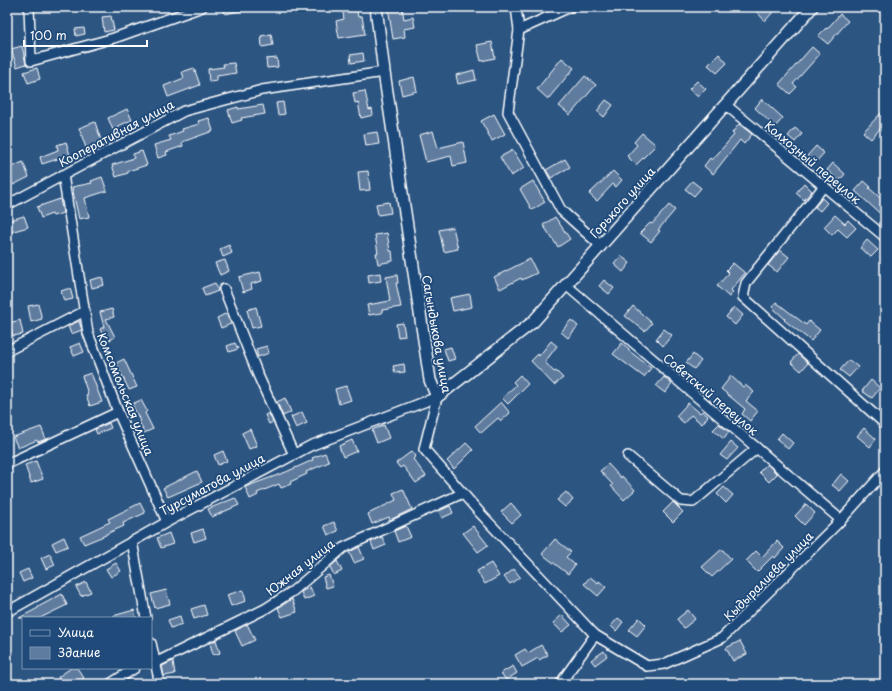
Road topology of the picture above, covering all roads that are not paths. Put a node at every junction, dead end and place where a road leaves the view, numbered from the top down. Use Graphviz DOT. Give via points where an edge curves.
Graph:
graph roads {
  1 [pos="29,7"];
  2 [pos="202,7"];
  3 [pos="376,7"];
  4 [pos="516,7"];
  5 [pos="570,7"];
  6 [pos="812,7"];
  7 [pos="519,30"];
  8 [pos="384,72"];
  9 [pos="726,105"];
  10 [pos="64,175"];
  11 [pos="824,186"];
  12 [pos="7,205"];
  13 [pos="885,237"];
  14 [pos="601,246"];
  15 [pos="566,285"];
  16 [pos="224,289"];
  17 [pos="85,311"];
  18 [pos="7,351"];
  19 [pos="437,397"];
  20 [pos="118,412"];
  21 [pos="885,424"];
  22 [pos="757,448"];
  23 [pos="294,455"];
  24 [pos="628,456"];
  25 [pos="7,464"];
  26 [pos="885,471"];
  27 [pos="462,493"];
  28 [pos="841,520"];
  29 [pos="167,522"];
  30 [pos="132,541"];
  31 [pos="7,612"];
  32 [pos="146,617"];
  33 [pos="596,635"];
  34 [pos="153,659"];
  35 [pos="647,666"];
  36 [pos="133,669"];
  37 [pos="110,684"];
  38 [pos="160,684"];
  39 [pos="560,684"];
  1 -- 2 [label="street" via="31,61 114,38"];
  3 -- 8 [label="street, Сагындыкова улица"];
  4 -- 7 [label="street"];
  5 -- 7 [label="street"];
  6 -- 9 [label="street, Горького улица"];
  7 -- 14 [label="street" via="508,112 562,210"];
  8 -- 10 [label="street, Кооперативная улица" via="262,90 184,111"];
  8 -- 19 [label="street, Сагындыкова улица" via="430,380"];
  9 -- 11 [label="street, Колхозный переулок"];
  9 -- 14 [label="street, Горького улица"];
  10 -- 12 [label="street, Кооперативная улица"];
  10 -- 17 [label="street, Комсомольская улица"];
  11 -- 13 [label="street, Колхозный переулок"];
  11 -- 21 [label="street" via="746,283 744,297"];
  14 -- 15 [label="street, Горького улица"];
  15 -- 19 [label="street, Горького улица" via="533,322"];
  15 -- 22 [label="street, Советский переулок"];
  16 -- 23 [label="street" via="258,375"];
  17 -- 18 [label="street"];
  17 -- 20 [label="street, Комсомольская улица" via="88,333"];
  19 -- 23 [label="street, Турсуматова улица" via="310,446"];
  19 -- 27 [label="street, Сагындыкова улица" via="424,449"];
  20 -- 25 [label="street"];
  20 -- 29 [label="street, Комсомольская улица"];
  22 -- 24 [label="street" via="693,502 680,501"];
  22 -- 28 [label="street, Советский переулок"];
  23 -- 29 [label="street, Турсуматова улица"];
  26 -- 28 [label="street, Кыдыралиева улица"];
  27 -- 33 [label="street, Сагындыкова улица"];
  27 -- 34 [label="street, Южная улица" via="343,548 293,591 265,609"];
  28 -- 35 [label="street, Кыдыралиева улица" via="722,638 664,664"];
  29 -- 30 [label="street, Турсуматова улица"];
  30 -- 31 [label="street, Турсуматова улица"];
  30 -- 32 [label="street"];
  33 -- 35 [label="street, Сагындыкова улица"];
  33 -- 39 [label="street"];
  34 -- 38 [label="street"];
  36 -- 37 [label="street"];
}
